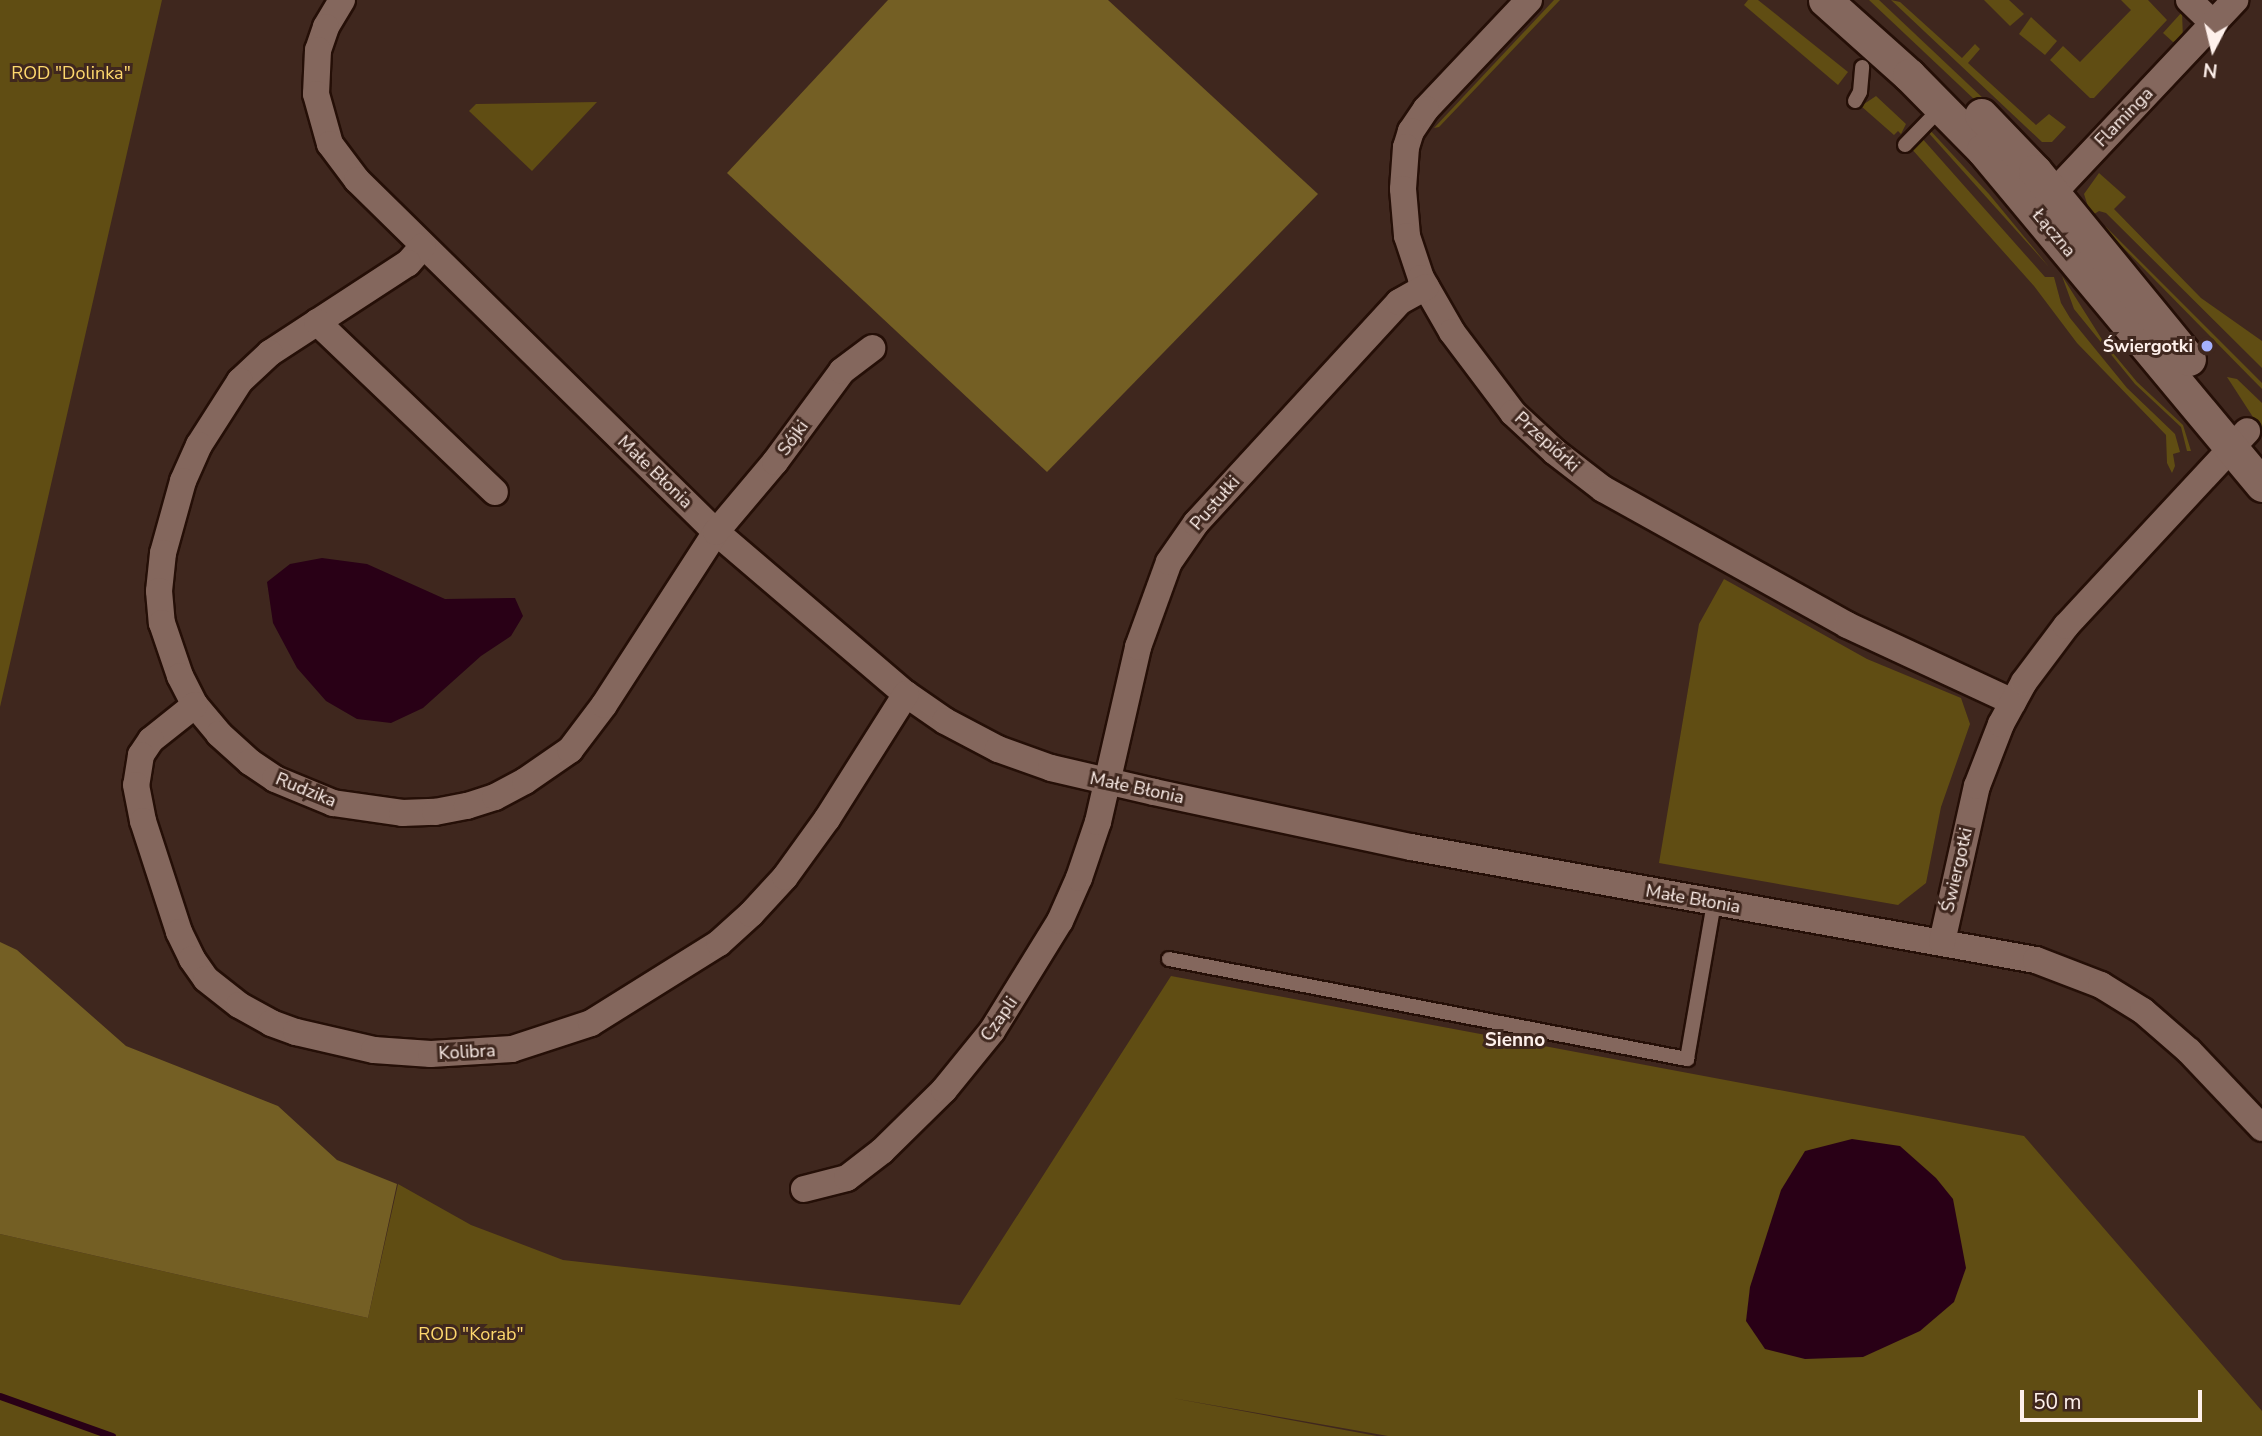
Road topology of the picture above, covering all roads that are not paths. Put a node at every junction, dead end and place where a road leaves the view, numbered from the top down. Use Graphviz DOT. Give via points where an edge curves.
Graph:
graph roads {
  1 [pos="342,0"];
  2 [pos="1528,0"];
  3 [pos="1825,0"];
  4 [pos="1856,0"];
  5 [pos="2189,0"];
  6 [pos="2235,0"];
  7 [pos="2213,23"];
  8 [pos="1862,68"];
  9 [pos="1855,101"];
  10 [pos="1942,107"];
  11 [pos="1905,145"];
  12 [pos="2044,203"];
  13 [pos="423,246"];
  14 [pos="1426,288"];
  15 [pos="317,322"];
  16 [pos="872,348"];
  17 [pos="2246,442"];
  18 [pos="2262,485"];
  19 [pos="495,492"];
  20 [pos="716,532"];
  21 [pos="906,694"];
  22 [pos="2013,702"];
  23 [pos="195,705"];
  24 [pos="1107,781"];
  25 [pos="1714,902"];
  26 [pos="1942,942"];
  27 [pos="1169,959"];
  28 [pos="2262,1128"];
  29 [pos="804,1189"];
  1 -- 13 [label="street, Małe Błonia" via="318,50 315,82 320,117 341,161"];
  2 -- 14 [label="street, Przepiórki" via="1426,109 1409,136 1403,173 1404,217 1409,245"];
  3 -- 10 [label="street, Łączna"];
  4 -- 12 [label="street, Łączna" via="1978,111"];
  5 -- 7 [label="street"];
  6 -- 7 [label="street, Flaminga"];
  7 -- 12 [label="street, Flaminga"];
  8 -- 9 [label="lane"];
  10 -- 11 [label="lane"];
  10 -- 12 [label="street, Łączna"];
  12 -- 17 [label="street, Łączna"];
  13 -- 15 [label="street, Rudzika" via="408,262"];
  13 -- 20 [label="street, Małe Błonia"];
  14 -- 22 [label="street, Przepiórki" via="1466,352 1513,412 1603,489 1847,625"];
  14 -- 24 [label="street, Pustułki" via="1399,302 1196,523 1169,562 1138,647"];
  15 -- 19 [label="street"];
  15 -- 23 [label="street, Rudzika" via="270,353 240,381 198,445 183,481 163,553 159,591 162,623"];
  16 -- 20 [label="street, Sójki" via="842,370 775,462"];
  17 -- 18 [label="street, Łączna"];
  17 -- 22 [label="street, Świergotki" via="2066,626"];
  20 -- 21 [label="street, Małe Błonia"];
  20 -- 23 [label="street, Rudzika" via="604,705 569,750 495,797 435,812 389,812 333,803 267,773 219,734"];
  21 -- 23 [label="street, Kolibra" via="785,877 719,943 590,1023 512,1049 431,1054 374,1050 271,1023 206,979 192,959 143,821 136,785 141,755 151,740"];
  21 -- 24 [label="street, Małe Błonia" via="998,749"];
  22 -- 26 [label="street, Świergotki" via="1977,786"];
  24 -- 25 [label="street, Małe Błonia" via="1411,847"];
  24 -- 29 [label="street, Czapli" via="1079,878 1060,921 992,1031 944,1090 882,1151 846,1178"];
  25 -- 26 [label="street, Małe Błonia"];
  25 -- 27 [label="lane" via="1687,1059"];
  26 -- 28 [label="street, Małe Błonia" via="2036,960 2101,985 2164,1028"];
}
